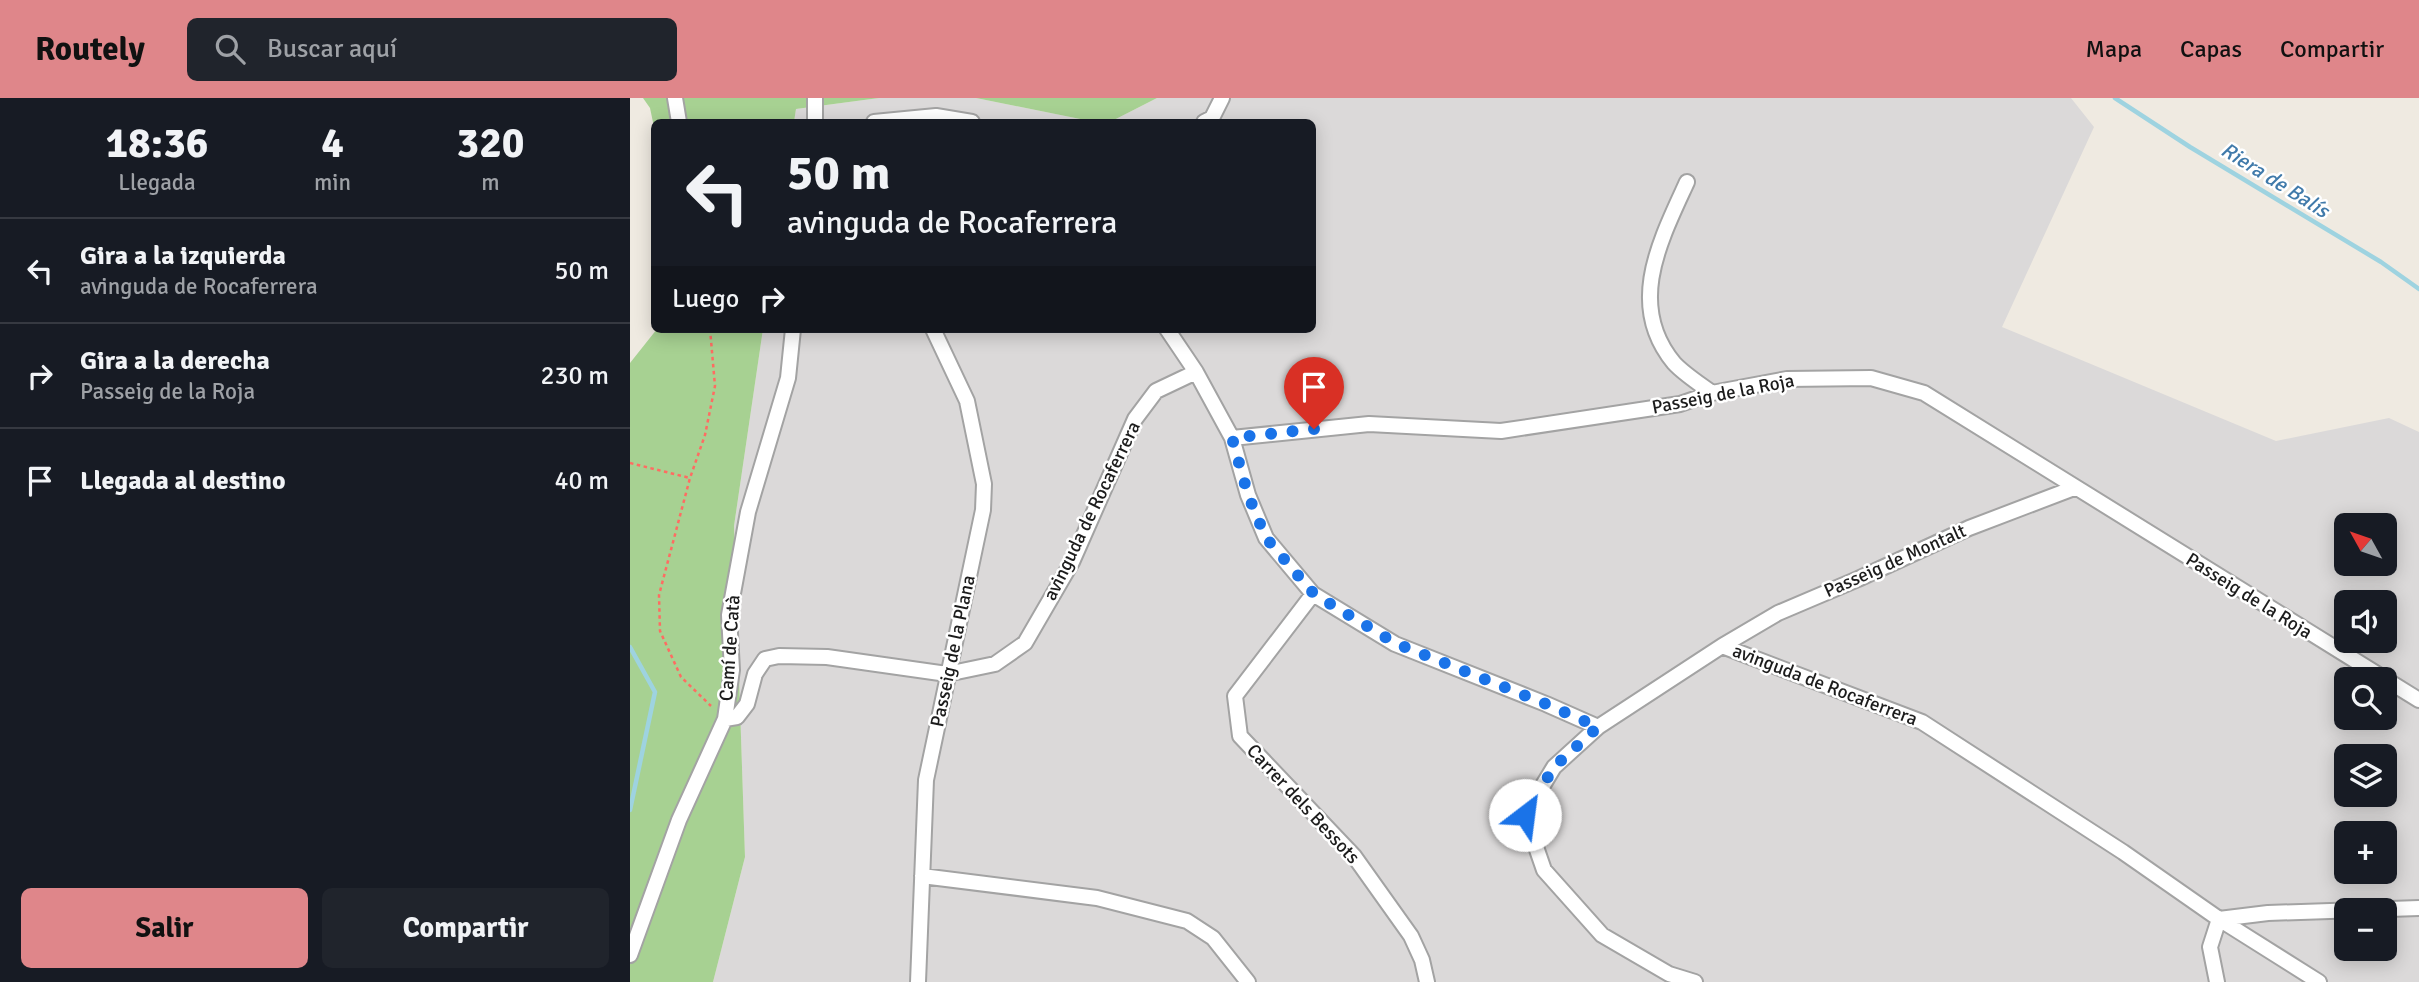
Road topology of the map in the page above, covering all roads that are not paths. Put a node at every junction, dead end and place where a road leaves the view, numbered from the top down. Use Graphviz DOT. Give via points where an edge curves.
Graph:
graph roads {
  1 [pos="675,98"];
  2 [pos="814,98"];
  3 [pos="1222,98"];
  4 [pos="678,119"];
  5 [pos="815,119"];
  6 [pos="905,119"];
  7 [pos="954,119"];
  8 [pos="1210,119"];
  9 [pos="1687,182"];
  10 [pos="793,333"];
  11 [pos="935,333"];
  12 [pos="1170,333"];
  13 [pos="1196,372"];
  14 [pos="1712,393"];
  15 [pos="1232,438"];
  16 [pos="2074,488"];
  17 [pos="1314,594"];
  18 [pos="1721,646"];
  19 [pos="2365,667"];
  20 [pos="947,674"];
  21 [pos="2397,686"];
  22 [pos="2419,700"];
  23 [pos="725,719"];
  24 [pos="1598,727"];
  25 [pos="922,876"];
  26 [pos="2419,908"];
  27 [pos="2219,919"];
  28 [pos="630,955"];
  29 [pos="918,982"];
  30 [pos="1248,982"];
  31 [pos="1427,982"];
  32 [pos="1695,982"];
  33 [pos="2217,982"];
  34 [pos="2319,982"];
  1 -- 4 [label="street"];
  2 -- 5 [label="street"];
  3 -- 8 [label="street"];
  6 -- 7 [label="street"];
  9 -- 14 [label="street" via="1653,264 1648,304 1656,336 1675,364"];
  10 -- 23 [label="street, Camí de Catà" via="788,378 748,512 729,615 732,670"];
  11 -- 20 [label="street, Passeig de la Plana" via="967,401 984,484 983,510"];
  12 -- 13 [label="street"];
  13 -- 15 [label="street"];
  13 -- 20 [label="street, avinguda de Rocaferrera" via="1156,391 1135,419 1072,562 1025,643 995,664"];
  14 -- 15 [label="street, Passeig de la Roja" via="1680,404 1501,431 1369,424"];
  14 -- 16 [label="street, Passeig de la Roja" via="1787,379 1871,378 1924,393"];
  15 -- 17 [label="street" via="1266,538"];
  16 -- 18 [label="street, Passeig de Montalt" via="1969,528 1778,613"];
  16 -- 19 [label="street, Passeig de la Roja"];
  17 -- 24 [label="street" via="1395,643"];
  17 -- 31 [label="street, Carrer dels Bessots" via="1235,696 1240,736 1354,856 1411,936"];
  18 -- 24 [label="street, avinguda de Rocaferrera"];
  18 -- 27 [label="street, avinguda de Rocaferrera" via="1922,722"];
  20 -- 23 [label="street, avinguda de Rocaferrera" via="827,657 779,656 765,659 755,674 747,704 737,717"];
  20 -- 25 [label="street, Passeig de la Plana" via="926,780"];
  21 -- 22 [label="street, Passeig de la Roja"];
  23 -- 28 [label="street, Camí de Catà" via="679,820"];
  24 -- 32 [label="street, avinguda de Rocaferrera" via="1554,767 1525,815 1544,870 1602,935 1669,974"];
  25 -- 29 [label="street, Passeig de la Plana"];
  25 -- 30 [label="street" via="1097,898 1187,921 1213,938"];
  26 -- 27 [label="street"];
  27 -- 33 [label="street" via="2210,947"];
  27 -- 34 [label="street, avinguda de Rocaferrera"];
}
